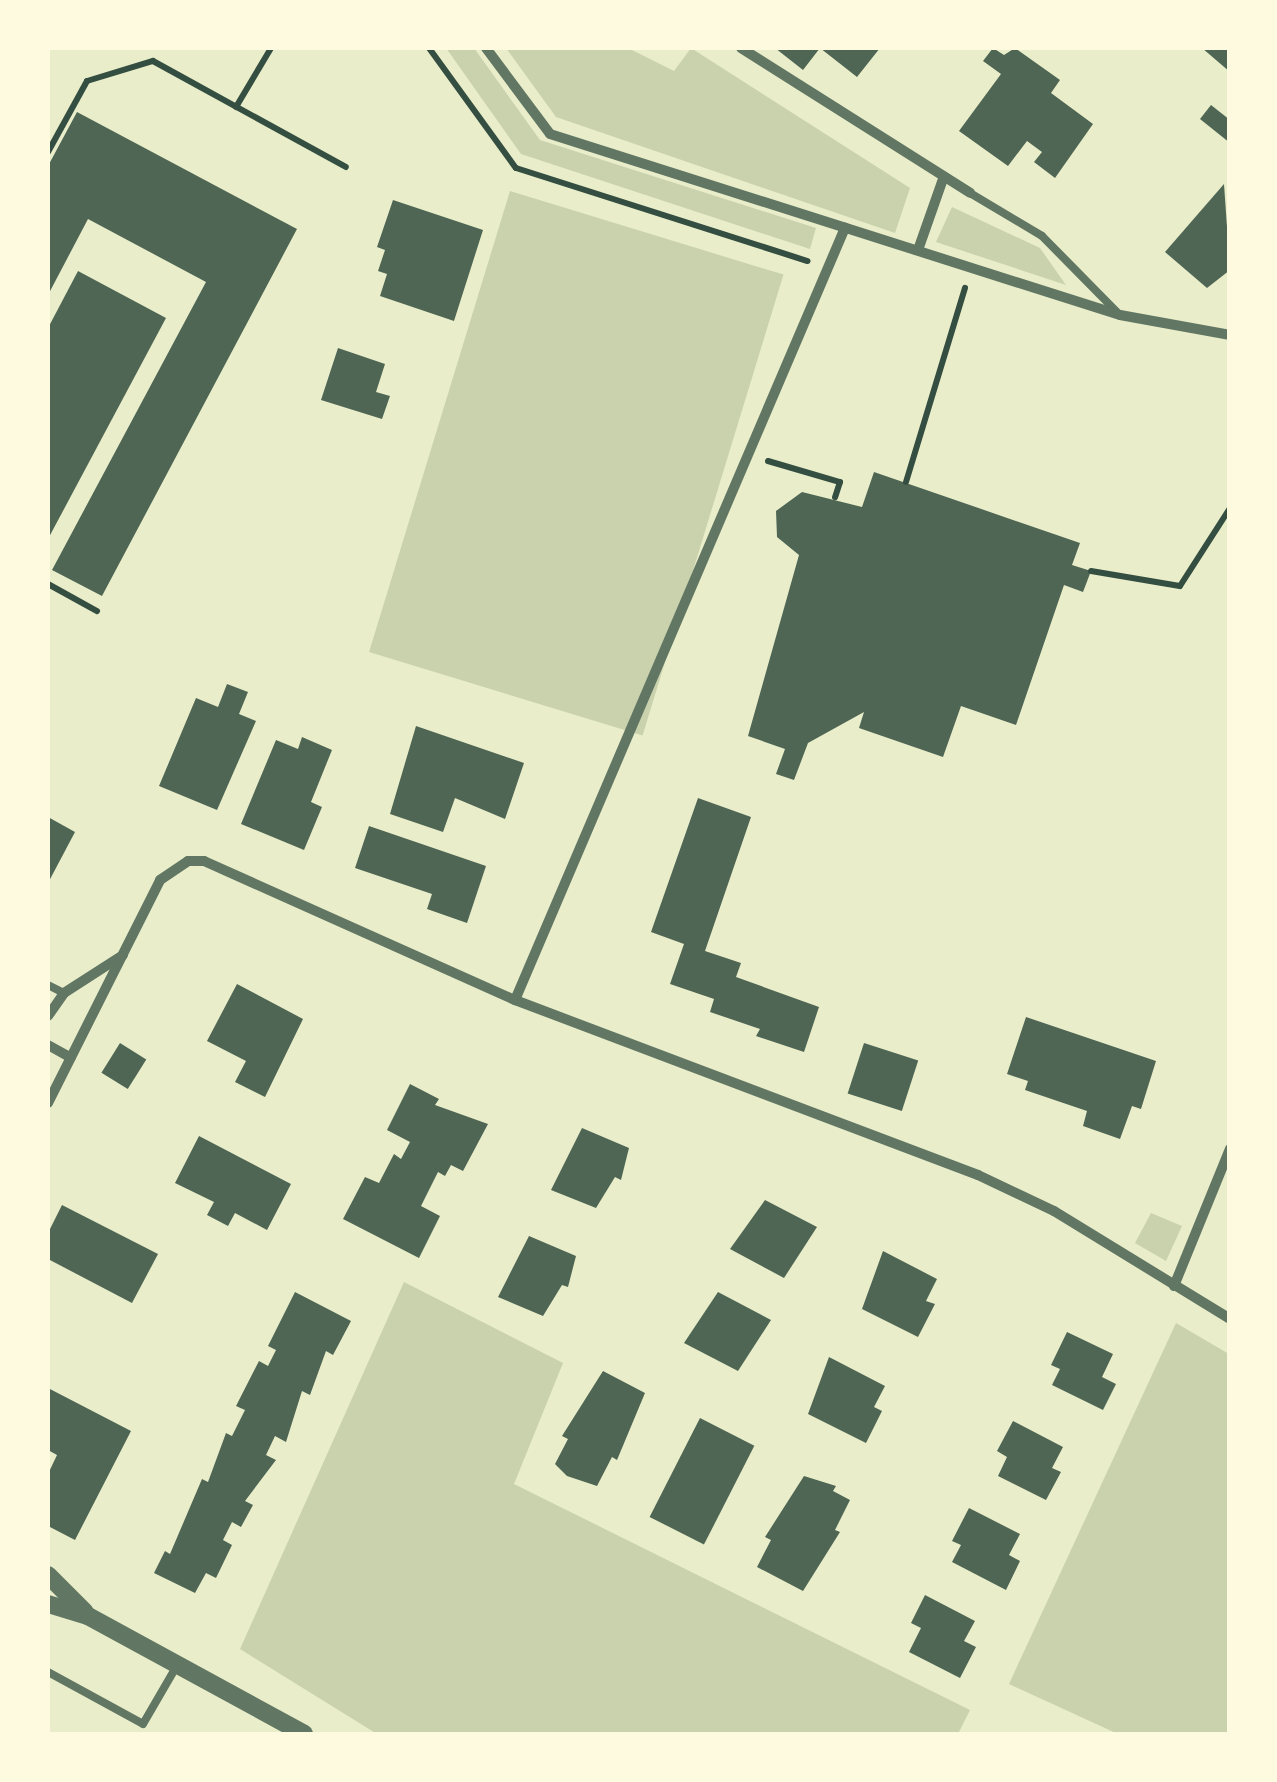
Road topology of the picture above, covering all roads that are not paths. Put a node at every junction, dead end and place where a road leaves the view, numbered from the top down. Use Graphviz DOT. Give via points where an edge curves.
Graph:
graph roads {
  1 [pos="486,48"];
  2 [pos="741,48"];
  3 [pos="944,176"];
  4 [pos="970,193"];
  5 [pos="845,228"];
  6 [pos="918,250"];
  7 [pos="1120,315"];
  8 [pos="1230,335"];
  9 [pos="124,954"];
  10 [pos="48,985"];
  11 [pos="64,994"];
  12 [pos="515,1000"];
  13 [pos="48,1016"];
  14 [pos="48,1045"];
  15 [pos="71,1058"];
  16 [pos="48,1104"];
  17 [pos="1230,1149"];
  18 [pos="1174,1286"];
  19 [pos="1230,1319"];
  20 [pos="48,1575"];
  21 [pos="48,1604"];
  22 [pos="88,1616"];
  23 [pos="178,1664"];
  24 [pos="48,1672"];
  25 [pos="304,1734"];
  1 -- 5 [label="street" via="550,134"];
  2 -- 3 [label="street"];
  3 -- 4 [label="street"];
  3 -- 6 [label="street"];
  4 -- 7 [label="lane" via="1042,236"];
  5 -- 6 [label="street"];
  5 -- 12 [label="street"];
  6 -- 7 [label="street"];
  7 -- 8 [label="street"];
  9 -- 11 [label="street"];
  9 -- 12 [label="street" via="160,880 188,861 226,868"];
  9 -- 15 [label="street"];
  10 -- 11 [label="lane"];
  11 -- 13 [label="street"];
  12 -- 18 [label="street" via="978,1174 1054,1211"];
  14 -- 15 [label="street"];
  15 -- 16 [label="street"];
  17 -- 18 [label="street"];
  18 -- 19 [label="street"];
  20 -- 22 [label="street"];
  21 -- 22 [label="street"];
  22 -- 23 [label="street"];
  23 -- 24 [label="lane" via="144,1724"];
  23 -- 25 [label="street"];
}
